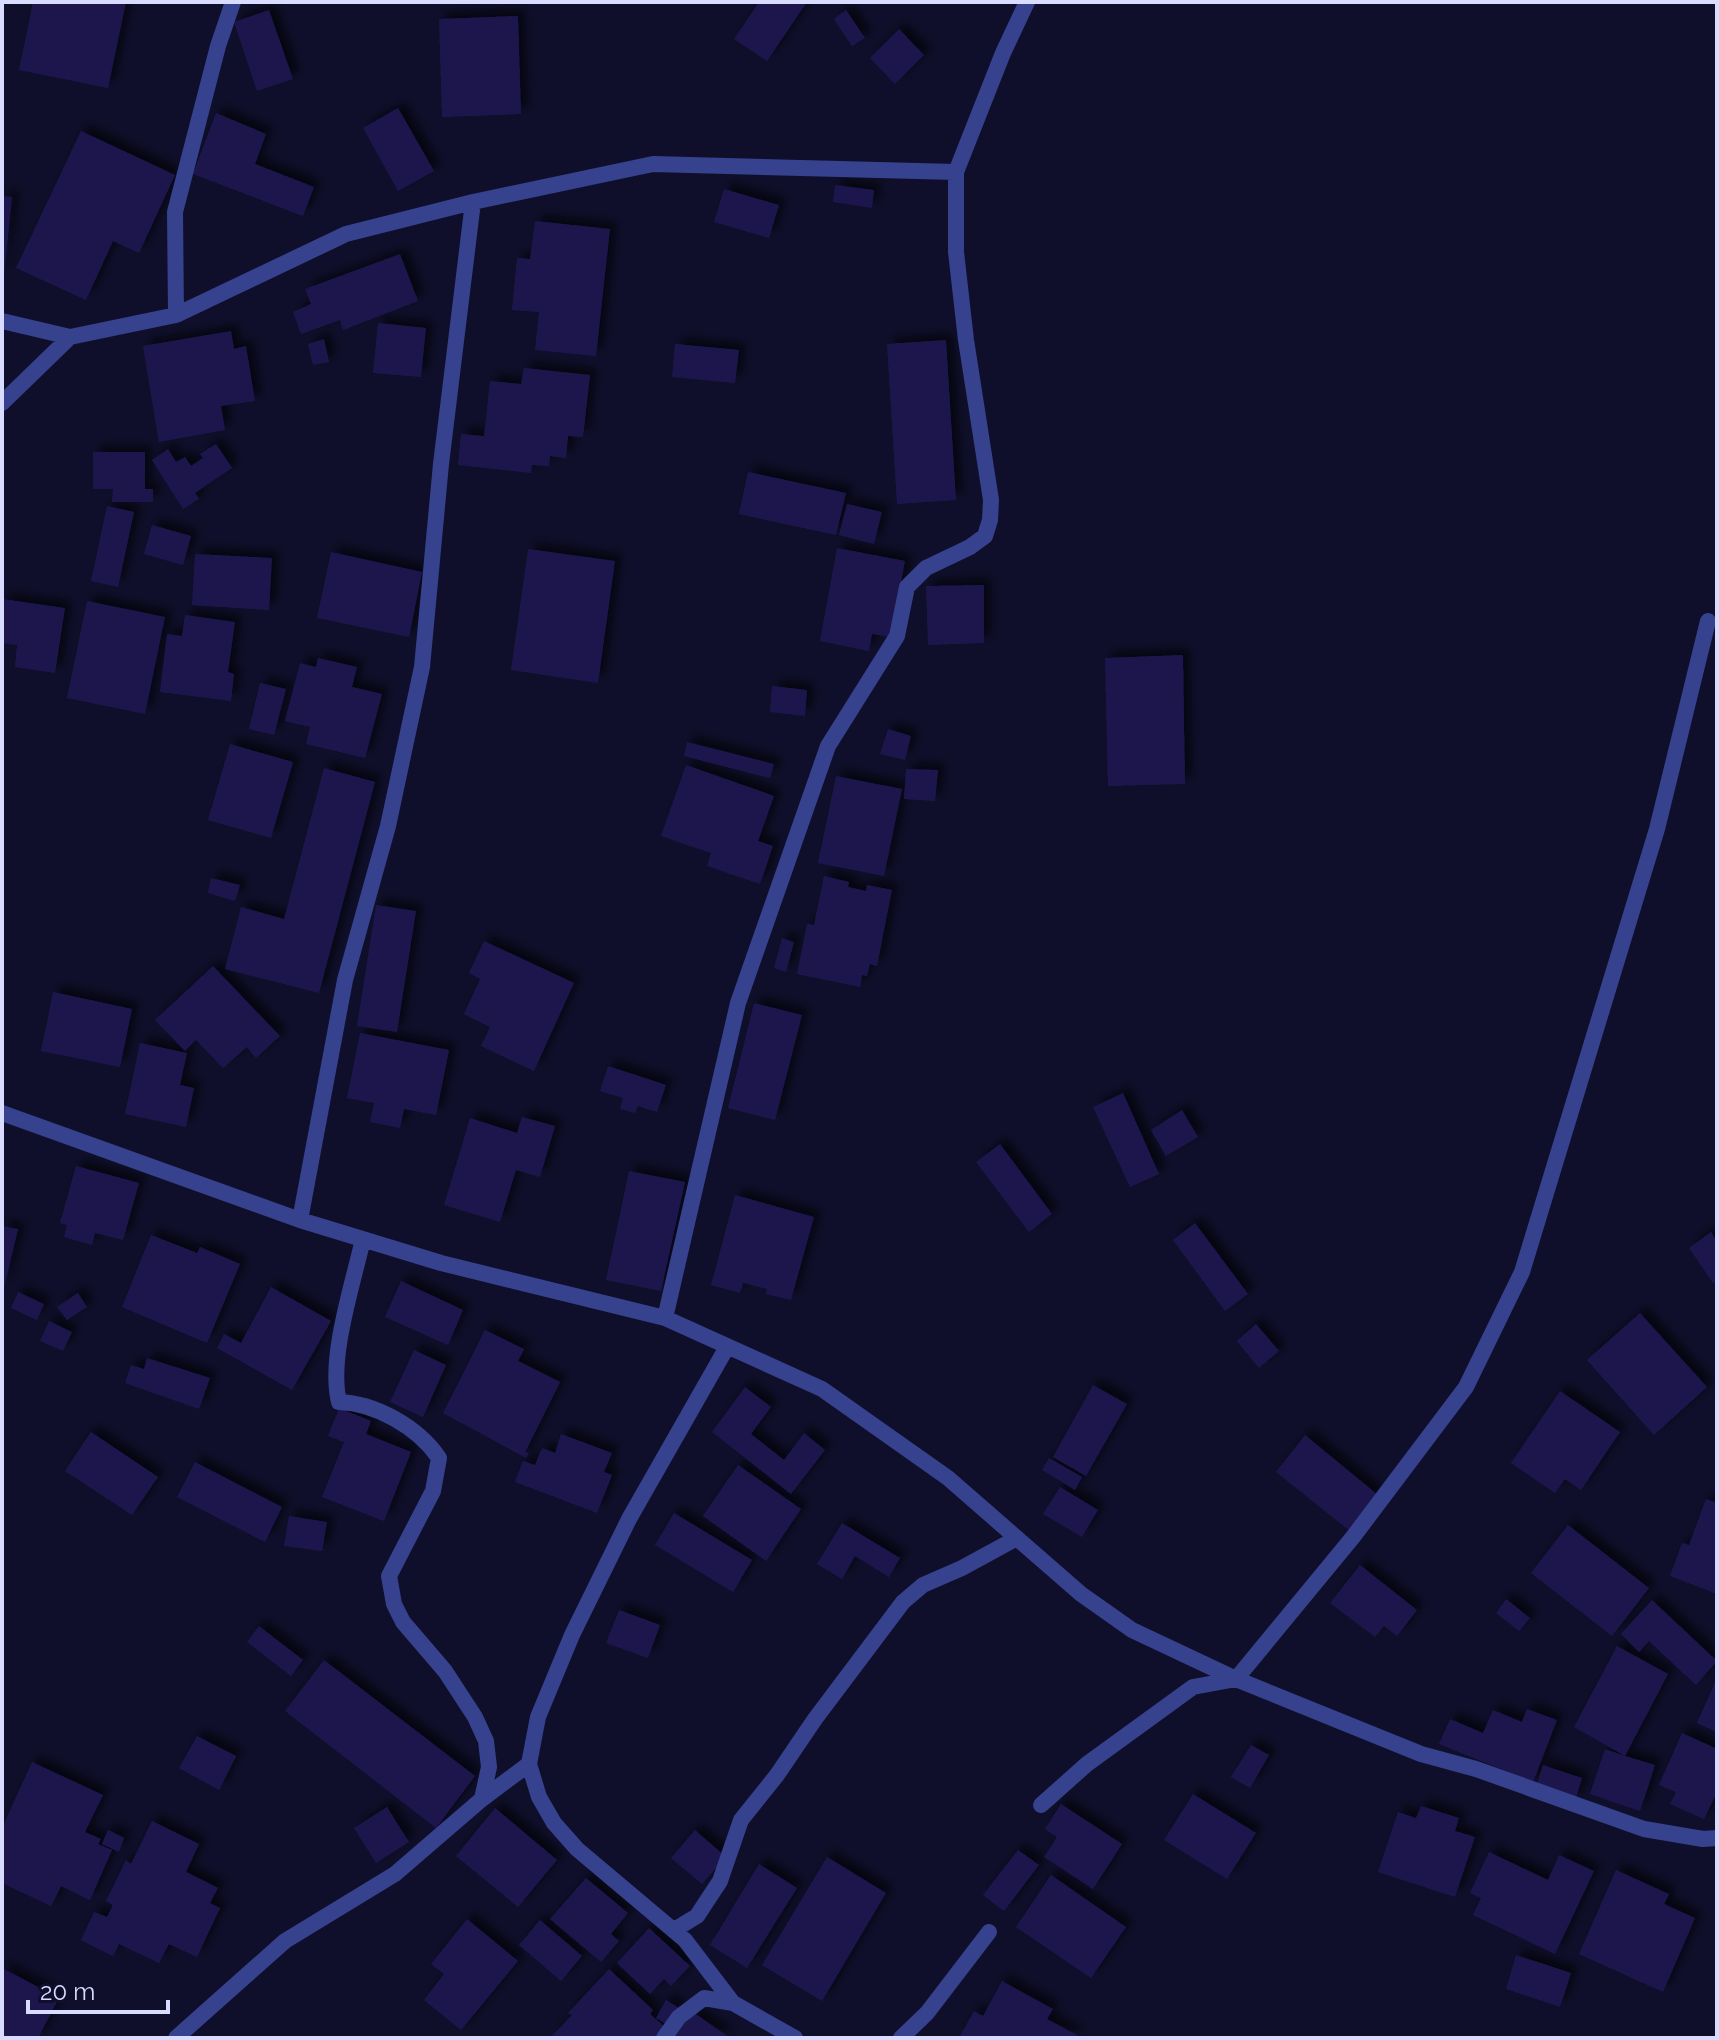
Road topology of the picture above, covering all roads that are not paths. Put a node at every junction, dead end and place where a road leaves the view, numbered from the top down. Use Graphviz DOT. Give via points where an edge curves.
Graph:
graph roads {
  1 [pos="233,2"];
  2 [pos="1027,2"];
  3 [pos="956,172"];
  4 [pos="473,202"];
  5 [pos="176,315"];
  6 [pos="2,321"];
  7 [pos="70,337"];
  8 [pos="2,403"];
  9 [pos="1708,621"];
  10 [pos="2,1113"];
  11 [pos="300,1220"];
  12 [pos="363,1239"];
  13 [pos="665,1318"];
  14 [pos="727,1347"];
  15 [pos="1017,1538"];
  16 [pos="1236,1679"];
  17 [pos="529,1764"];
  18 [pos="482,1799"];
  19 [pos="1041,1805"];
  20 [pos="1717,1838"];
  21 [pos="674,1930"];
  22 [pos="989,1932"];
  23 [pos="733,2003"];
  24 [pos="179,2037"];
  25 [pos="664,2038"];
  26 [pos="795,2038"];
  27 [pos="901,2038"];
  1 -- 5 [label="street" via="175,212"];
  2 -- 3 [label="street"];
  3 -- 4 [label="street" via="653,164"];
  3 -- 13 [label="street" via="956,252 990,520 985,536 926,568 907,587 897,636 828,746 738,1003"];
  4 -- 5 [label="street" via="346,234"];
  4 -- 11 [label="street" via="422,667 388,826 345,980"];
  5 -- 7 [label="street"];
  6 -- 7 [label="street"];
  7 -- 8 [label="street"];
  9 -- 16 [label="street" via="1657,829 1522,1272 1466,1387 1353,1537"];
  10 -- 11 [label="street"];
  11 -- 12 [label="street"];
  12 -- 13 [label="street"];
  12 -- 18 [label="street" via="335,1385 339,1402 357,1402 381,1412 429,1443 439,1458 433,1491 389,1576 403,1622 445,1671 486,1741 489,1767"];
  13 -- 14 [label="street"];
  14 -- 15 [label="street" via="822,1389 948,1478"];
  14 -- 17 [label="street" via="629,1519 566,1648 538,1717"];
  15 -- 16 [label="street" via="1132,1630"];
  15 -- 21 [label="street" via="923,1585 903,1602 741,1820 720,1881 697,1916"];
  16 -- 19 [label="street" via="1193,1687 1087,1764"];
  16 -- 20 [label="street" via="1421,1754 1644,1829"];
  17 -- 18 [label="street"];
  17 -- 21 [label="street" via="554,1823 577,1849"];
  18 -- 24 [label="street" via="395,1874 285,1941"];
  21 -- 23 [label="street"];
  22 -- 27 [label="street" via="927,2013"];
  23 -- 25 [label="street" via="704,1998 679,2017"];
  23 -- 26 [label="street"];
}
